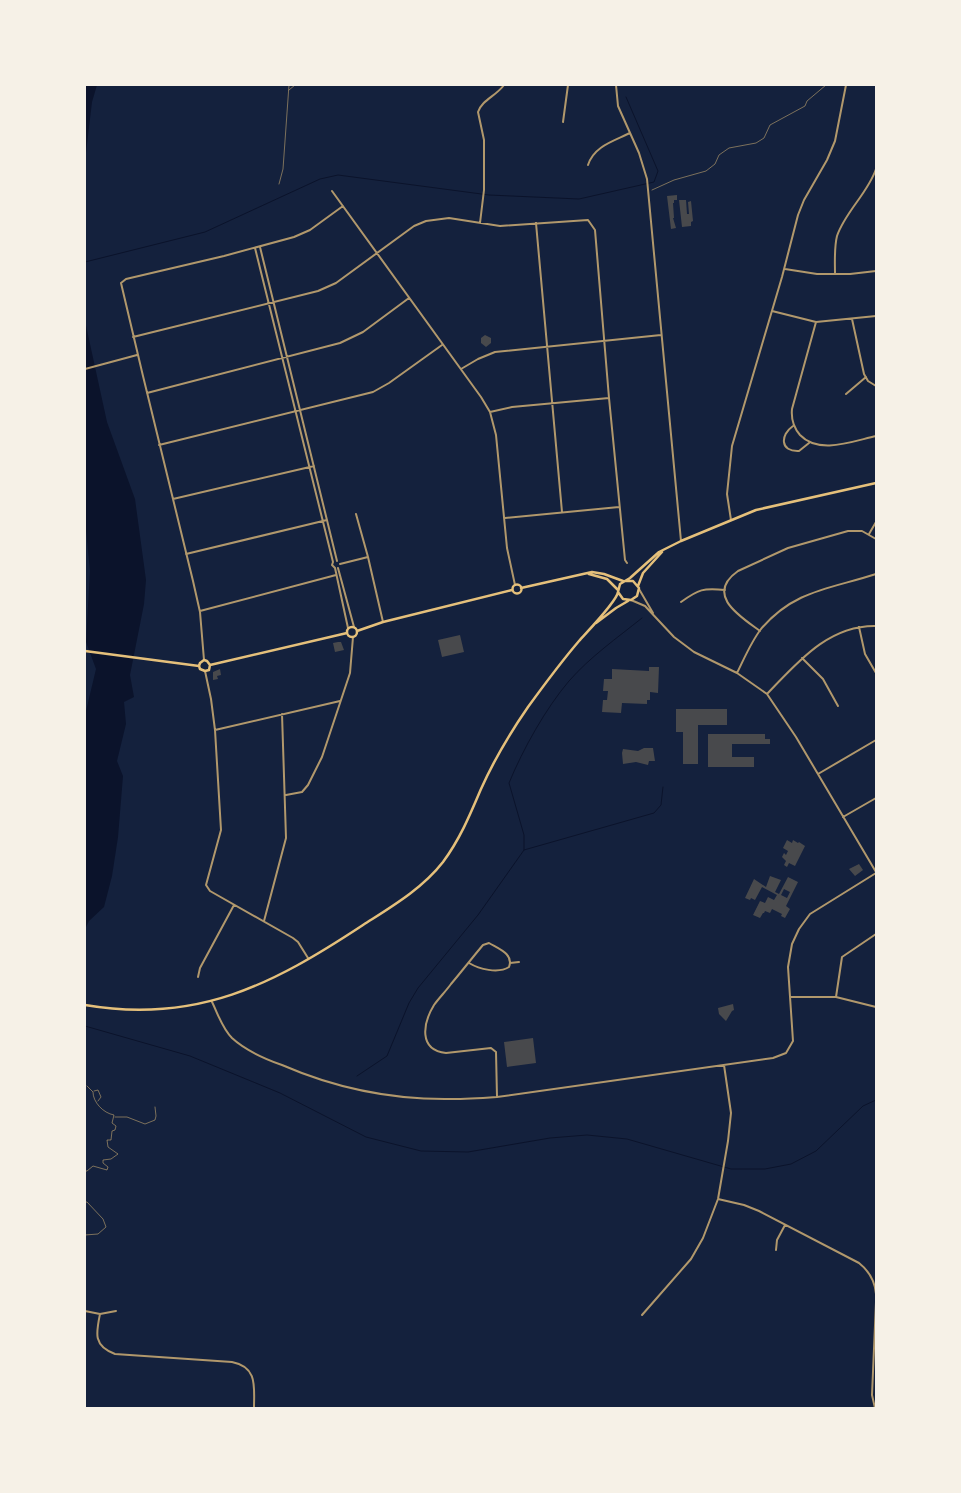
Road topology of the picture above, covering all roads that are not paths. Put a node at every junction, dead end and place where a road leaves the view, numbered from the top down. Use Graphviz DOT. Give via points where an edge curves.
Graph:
graph roads {
  1 [pos="504,85"];
  2 [pos="568,85"];
  3 [pos="616,85"];
  4 [pos="846,85"];
  5 [pos="563,122"];
  6 [pos="630,133"];
  7 [pos="588,165"];
  8 [pos="876,169"];
  9 [pos="332,191"];
  10 [pos="343,206"];
  11 [pos="480,223"];
  12 [pos="536,224"];
  13 [pos="260,247"];
  14 [pos="255,248"];
  15 [pos="378,253"];
  16 [pos="785,269"];
  17 [pos="876,271"];
  18 [pos="835,274"];
  19 [pos="409,298"];
  20 [pos="274,302"];
  21 [pos="268,303"];
  22 [pos="772,311"];
  23 [pos="876,316"];
  24 [pos="852,319"];
  25 [pos="816,322"];
  26 [pos="661,336"];
  27 [pos="133,337"];
  28 [pos="604,341"];
  29 [pos="442,345"];
  30 [pos="547,346"];
  31 [pos="137,355"];
  32 [pos="287,356"];
  33 [pos="282,358"];
  34 [pos="85,369"];
  35 [pos="462,370"];
  36 [pos="866,377"];
  37 [pos="876,386"];
  38 [pos="147,392"];
  39 [pos="846,394"];
  40 [pos="609,398"];
  41 [pos="552,404"];
  42 [pos="301,411"];
  43 [pos="296,412"];
  44 [pos="490,412"];
  45 [pos="794,426"];
  46 [pos="876,436"];
  47 [pos="809,443"];
  48 [pos="159,445"];
  49 [pos="314,466"];
  50 [pos="309,467"];
  51 [pos="876,483"];
  52 [pos="173,499"];
  53 [pos="619,507"];
  54 [pos="562,512"];
  55 [pos="356,514"];
  56 [pos="504,518"];
  57 [pos="327,520"];
  58 [pos="731,520"];
  59 [pos="322,521"];
  60 [pos="876,522"];
  61 [pos="869,534"];
  62 [pos="876,539"];
  63 [pos="681,541"];
  64 [pos="669,547"];
  65 [pos="186,554"];
  66 [pos="368,557"];
  67 [pos="337,561"];
  68 [pos="333,562"];
  69 [pos="627,563"];
  70 [pos="340,564"];
  71 [pos="337,568"];
  72 [pos="582,574"];
  73 [pos="876,574"];
  74 [pos="336,576"];
  75 [pos="625,581"];
  76 [pos="515,585"];
  77 [pos="521,588"];
  78 [pos="639,588"];
  79 [pos="512,590"];
  80 [pos="725,590"];
  81 [pos="618,592"];
  82 [pos="631,600"];
  83 [pos="681,602"];
  84 [pos="200,612"];
  85 [pos="658,619"];
  86 [pos="383,622"];
  87 [pos="876,626"];
  88 [pos="354,627"];
  89 [pos="859,627"];
  90 [pos="348,628"];
  91 [pos="589,629"];
  92 [pos="357,631"];
  93 [pos="760,631"];
  94 [pos="347,633"];
  95 [pos="353,637"];
  96 [pos="85,651"];
  97 [pos="802,658"];
  98 [pos="204,660"];
  99 [pos="210,665"];
  100 [pos="199,666"];
  101 [pos="205,671"];
  102 [pos="737,673"];
  103 [pos="876,673"];
  104 [pos="767,694"];
  105 [pos="340,701"];
  106 [pos="838,706"];
  107 [pos="282,714"];
  108 [pos="215,730"];
  109 [pos="876,740"];
  110 [pos="818,774"];
  111 [pos="286,794"];
  112 [pos="876,798"];
  113 [pos="843,817"];
  114 [pos="876,872"];
  115 [pos="234,905"];
  116 [pos="264,921"];
  117 [pos="876,934"];
  118 [pos="309,959"];
  119 [pos="519,962"];
  120 [pos="469,963"];
  121 [pos="510,963"];
  122 [pos="198,977"];
  123 [pos="791,997"];
  124 [pos="836,997"];
  125 [pos="212,1002"];
  126 [pos="85,1005"];
  127 [pos="876,1007"];
  128 [pos="724,1065"];
  129 [pos="497,1097"];
  130 [pos="718,1198"];
  131 [pos="785,1224"];
  132 [pos="776,1250"];
  133 [pos="875,1284"];
  134 [pos="876,1294"];
  135 [pos="876,1302"];
  136 [pos="85,1311"];
  137 [pos="116,1311"];
  138 [pos="100,1314"];
  139 [pos="642,1315"];
  140 [pos="254,1408"];
  141 [pos="875,1408"];
  1 -- 11 [label="street" via="478,112 484,140 484,200"];
  2 -- 5 [label="street"];
  3 -- 6 [label="street" via="618,106"];
  4 -- 16 [label="street" via="835,141 803,201"];
  6 -- 7 [label="street" via="598,149"];
  6 -- 26 [label="street" via="639,152 649,191"];
  8 -- 18 [label="street" via="839,231"];
  9 -- 10 [label="street"];
  10 -- 13 [label="street" via="310,230"];
  10 -- 15 [label="street"];
  11 -- 12 [label="street" via="500,226"];
  11 -- 15 [label="street" via="449,218 426,221"];
  12 -- 28 [label="street" via="584,219 591,222 595,230"];
  12 -- 30 [label="street"];
  13 -- 14 [label="street"];
  13 -- 20 [label="street"];
  14 -- 21 [label="street"];
  14 -- 27 [label="street" via="123,281 121,287"];
  15 -- 19 [label="street"];
  15 -- 20 [label="street" via="336,283"];
  16 -- 18 [label="street"];
  16 -- 22 [label="street"];
  17 -- 18 [label="street"];
  19 -- 29 [label="street"];
  19 -- 32 [label="street" via="351,339"];
  20 -- 21 [label="street"];
  20 -- 32 [label="street"];
  21 -- 27 [label="street"];
  21 -- 33 [label="street"];
  22 -- 25 [label="street"];
  22 -- 58 [label="street" via="732,446 727,494"];
  23 -- 24 [label="street"];
  24 -- 25 [label="street"];
  24 -- 36 [label="street"];
  25 -- 45 [label="street" via="792,409"];
  26 -- 28 [label="street"];
  26 -- 63 [label="street"];
  27 -- 31 [label="street"];
  28 -- 30 [label="street"];
  28 -- 40 [label="street"];
  29 -- 35 [label="street"];
  29 -- 42 [label="street" via="373,392"];
  30 -- 35 [label="street" via="495,352"];
  30 -- 41 [label="street"];
  31 -- 34 [label="street"];
  31 -- 38 [label="street"];
  32 -- 33 [label="street"];
  32 -- 42 [label="street"];
  33 -- 38 [label="street"];
  33 -- 43 [label="street"];
  35 -- 44 [label="street"];
  36 -- 37 [label="street"];
  36 -- 39 [label="street"];
  38 -- 48 [label="street"];
  40 -- 41 [label="street"];
  40 -- 53 [label="street"];
  41 -- 44 [label="street"];
  41 -- 54 [label="street"];
  42 -- 43 [label="street"];
  42 -- 49 [label="street"];
  43 -- 48 [label="street"];
  43 -- 50 [label="street"];
  44 -- 56 [label="street" via="496,435"];
  45 -- 47 [label="street"];
  45 -- 47 [label="street" via="785,433 785,445 791,451 799,451"];
  46 -- 47 [label="street" via="828,445"];
  48 -- 52 [label="street"];
  49 -- 50 [label="street"];
  49 -- 57 [label="street"];
  50 -- 52 [label="street"];
  50 -- 59 [label="street"];
  51 -- 58 [label="main road" via="767,507"];
  52 -- 65 [label="street"];
  53 -- 54 [label="street"];
  53 -- 69 [label="street"];
  54 -- 56 [label="street"];
  55 -- 66 [label="street"];
  56 -- 76 [label="street"];
  57 -- 59 [label="street"];
  57 -- 67 [label="street"];
  58 -- 63 [label="main road"];
  59 -- 65 [label="street"];
  59 -- 68 [label="street"];
  60 -- 61 [label="street"];
  61 -- 62 [label="street"];
  61 -- 80 [label="street" via="848,531 788,548 738,571 729,579"];
  63 -- 64 [label="main road"];
  64 -- 75 [label="main road"];
  64 -- 78 [label="main road" via="646,568 639,580"];
  65 -- 84 [label="street"];
  66 -- 70 [label="street"];
  66 -- 86 [label="street"];
  67 -- 68 [label="street"];
  67 -- 70 [label="street"];
  68 -- 71 [label="street"];
  70 -- 71 [label="street"];
  71 -- 74 [label="street"];
  71 -- 88 [label="street"];
  72 -- 75 [label="main road" via="600,573"];
  72 -- 77 [label="main road"];
  72 -- 81 [label="main road" via="607,579"];
  73 -- 93 [label="street" via="798,598 780,609"];
  74 -- 84 [label="street"];
  74 -- 90 [label="street"];
  75 -- 78 [label="main road" via="633,581"];
  75 -- 81 [label="main road" via="620,584"];
  76 -- 77 [label="main road"];
  76 -- 79 [label="main road"];
  77 -- 79 [label="main road" via="517,594"];
  78 -- 82 [label="main road" via="637,596"];
  78 -- 85 [label="street"];
  79 -- 86 [label="main road"];
  80 -- 83 [label="street" via="702,589"];
  80 -- 93 [label="street" via="730,608"];
  81 -- 82 [label="main road" via="623,599"];
  81 -- 91 [label="main road"];
  82 -- 85 [label="street" via="645,606"];
  82 -- 91 [label="main road"];
  84 -- 98 [label="street"];
  85 -- 102 [label="street" via="694,652"];
  86 -- 92 [label="main road"];
  87 -- 89 [label="street"];
  88 -- 90 [label="main road"];
  88 -- 92 [label="main road"];
  89 -- 97 [label="street" via="826,639"];
  89 -- 103 [label="street" via="865,654"];
  90 -- 94 [label="main road"];
  91 -- 118 [label="main road" via="513,729 459,838 441,864 393,906"];
  92 -- 95 [label="main road"];
  93 -- 102 [label="street"];
  94 -- 95 [label="main road"];
  94 -- 99 [label="main road"];
  95 -- 105 [label="street" via="350,673"];
  96 -- 100 [label="main road"];
  97 -- 104 [label="street"];
  97 -- 106 [label="street" via="823,680"];
  98 -- 99 [label="main road"];
  98 -- 100 [label="main road"];
  99 -- 101 [label="main road"];
  100 -- 101 [label="main road"];
  101 -- 108 [label="street"];
  102 -- 104 [label="street"];
  104 -- 110 [label="street"];
  105 -- 107 [label="street"];
  105 -- 111 [label="street" via="322,757 308,785 302,792"];
  107 -- 108 [label="street"];
  107 -- 111 [label="street"];
  108 -- 115 [label="street" via="221,830 206,885 210,891"];
  109 -- 110 [label="street"];
  110 -- 113 [label="street"];
  111 -- 116 [label="street" via="286,838"];
  112 -- 113 [label="street"];
  113 -- 114 [label="street"];
  114 -- 123 [label="street" via="810,914 804,922 794,937 788,967"];
  115 -- 116 [label="street"];
  115 -- 122 [label="street"];
  116 -- 118 [label="street" via="298,942"];
  117 -- 124 [label="street" via="842,957"];
  118 -- 125 [label="main road" via="261,984"];
  119 -- 121 [label="street"];
  120 -- 121 [label="street" via="477,968 504,970"];
  120 -- 121 [label="street" via="483,945 489,943 509,955"];
  120 -- 129 [label="street" via="434,1006 425,1036 431,1047 439,1052 494,1049"];
  123 -- 124 [label="street"];
  123 -- 128 [label="street" via="794,1036 789,1050 773,1058"];
  124 -- 127 [label="street"];
  125 -- 126 [label="main road" via="143,1010"];
  125 -- 129 [label="street" via="222,1026 233,1039 261,1056 314,1078 397,1096"];
  128 -- 129 [label="street"];
  128 -- 130 [label="street" via="730,1113"];
  130 -- 131 [label="street" via="749,1207"];
  130 -- 139 [label="street" via="691,1259"];
  131 -- 132 [label="street"];
  131 -- 133 [label="street" via="859,1263"];
  133 -- 134 [label="street"];
  135 -- 141 [label="street" via="872,1395"];
  136 -- 138 [label="street"];
  137 -- 138 [label="street"];
  138 -- 140 [label="street" via="97,1335 109,1352 232,1362 246,1367 253,1376"];
}
